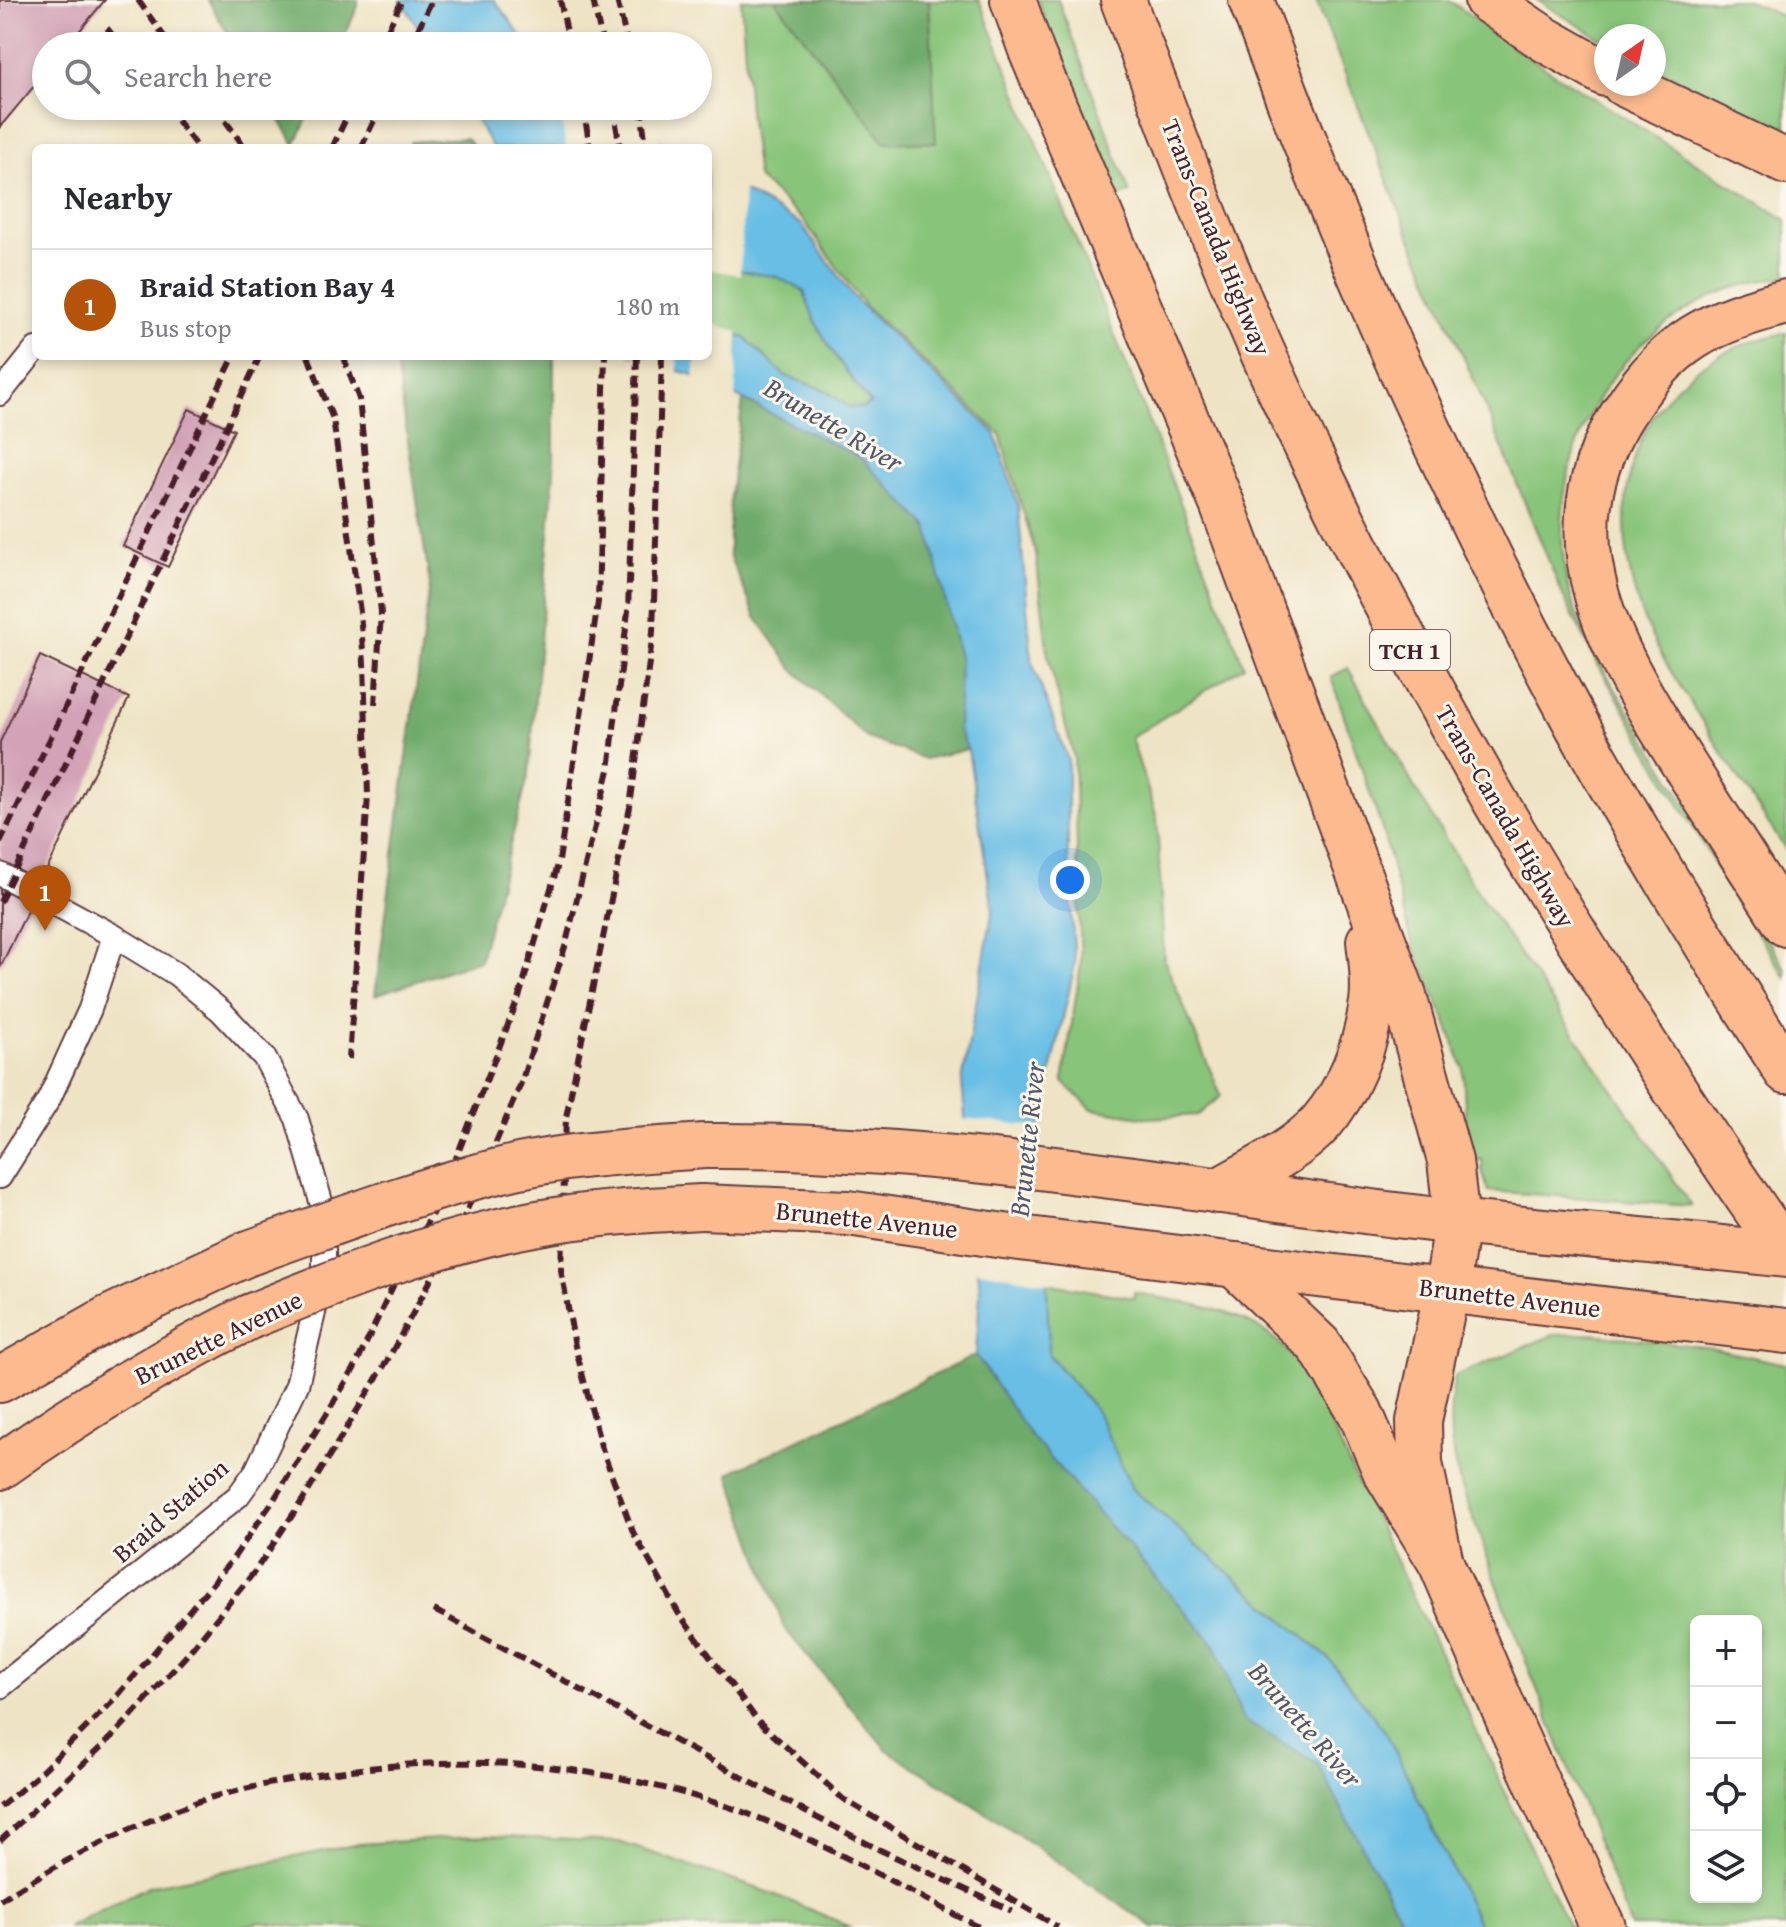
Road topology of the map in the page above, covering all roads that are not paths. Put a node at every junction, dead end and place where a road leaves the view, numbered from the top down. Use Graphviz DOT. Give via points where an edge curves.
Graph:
graph roads {
  1 [pos="1013,0"];
  2 [pos="1123,0"];
  3 [pos="1251,0"];
  4 [pos="1487,0"];
  5 [pos="1594,67"];
  6 [pos="1649,96"];
  7 [pos="1786,162"];
  8 [pos="1786,302"];
  9 [pos="32,354"];
  10 [pos="0,394"];
  11 [pos="0,874"];
  12 [pos="1363,883"];
  13 [pos="1786,924"];
  14 [pos="114,936"];
  15 [pos="1786,1071"];
  16 [pos="0,1177"];
  17 [pos="1218,1191"];
  18 [pos="1457,1222"];
  19 [pos="1786,1254"];
  20 [pos="1235,1265"];
  21 [pos="1447,1289"];
  22 [pos="1786,1331"];
  23 [pos="0,1380"];
  24 [pos="0,1467"];
  25 [pos="1441,1563"];
  26 [pos="0,1687"];
  27 [pos="1603,1927"];
  1 -- 12 [label="main road" via="1222,504"];
  2 -- 19 [label="main road, Trans-Canada Highway / TCH 1" via="1251,325 1375,585 1482,780 1595,966"];
  3 -- 15 [label="main road" via="1371,300 1465,505 1558,689 1669,887"];
  4 -- 5 [label="main road"];
  6 -- 7 [label="main road"];
  8 -- 13 [label="main road" via="1703,332 1667,356 1640,387 1598,464 1587,503 1587,554 1597,602 1636,689"];
  9 -- 10 [label="lane"];
  11 -- 14 [label="lane, Braid Station"];
  12 -- 17 [label="main road" via="1373,999 1348,1085 1319,1125"];
  12 -- 18 [label="main road" via="1404,996 1450,1161"];
  14 -- 16 [label="lane" via="90,1009 49,1099"];
  14 -- 26 [label="lane, Braid Station" via="187,983 264,1057 297,1119 316,1180 324,1212 324,1270 297,1385 256,1471 238,1496"];
  17 -- 18 [label="main road"];
  17 -- 23 [label="main road, bridge" via="844,1149 705,1146 585,1154 495,1171 246,1254 107,1319"];
  18 -- 19 [label="main road"];
  18 -- 21 [label="main road"];
  20 -- 21 [label="main road, Brunette Avenue"];
  20 -- 24 [label="main road, Brunette Avenue, bridge" via="848,1213 702,1207 537,1223 397,1258 249,1317 96,1400"];
  20 -- 25 [label="main road" via="1319,1345"];
  21 -- 22 [label="main road, Brunette Avenue"];
  21 -- 25 [label="main road" via="1419,1421 1420,1463"];
  25 -- 27 [label="main road"];
}
